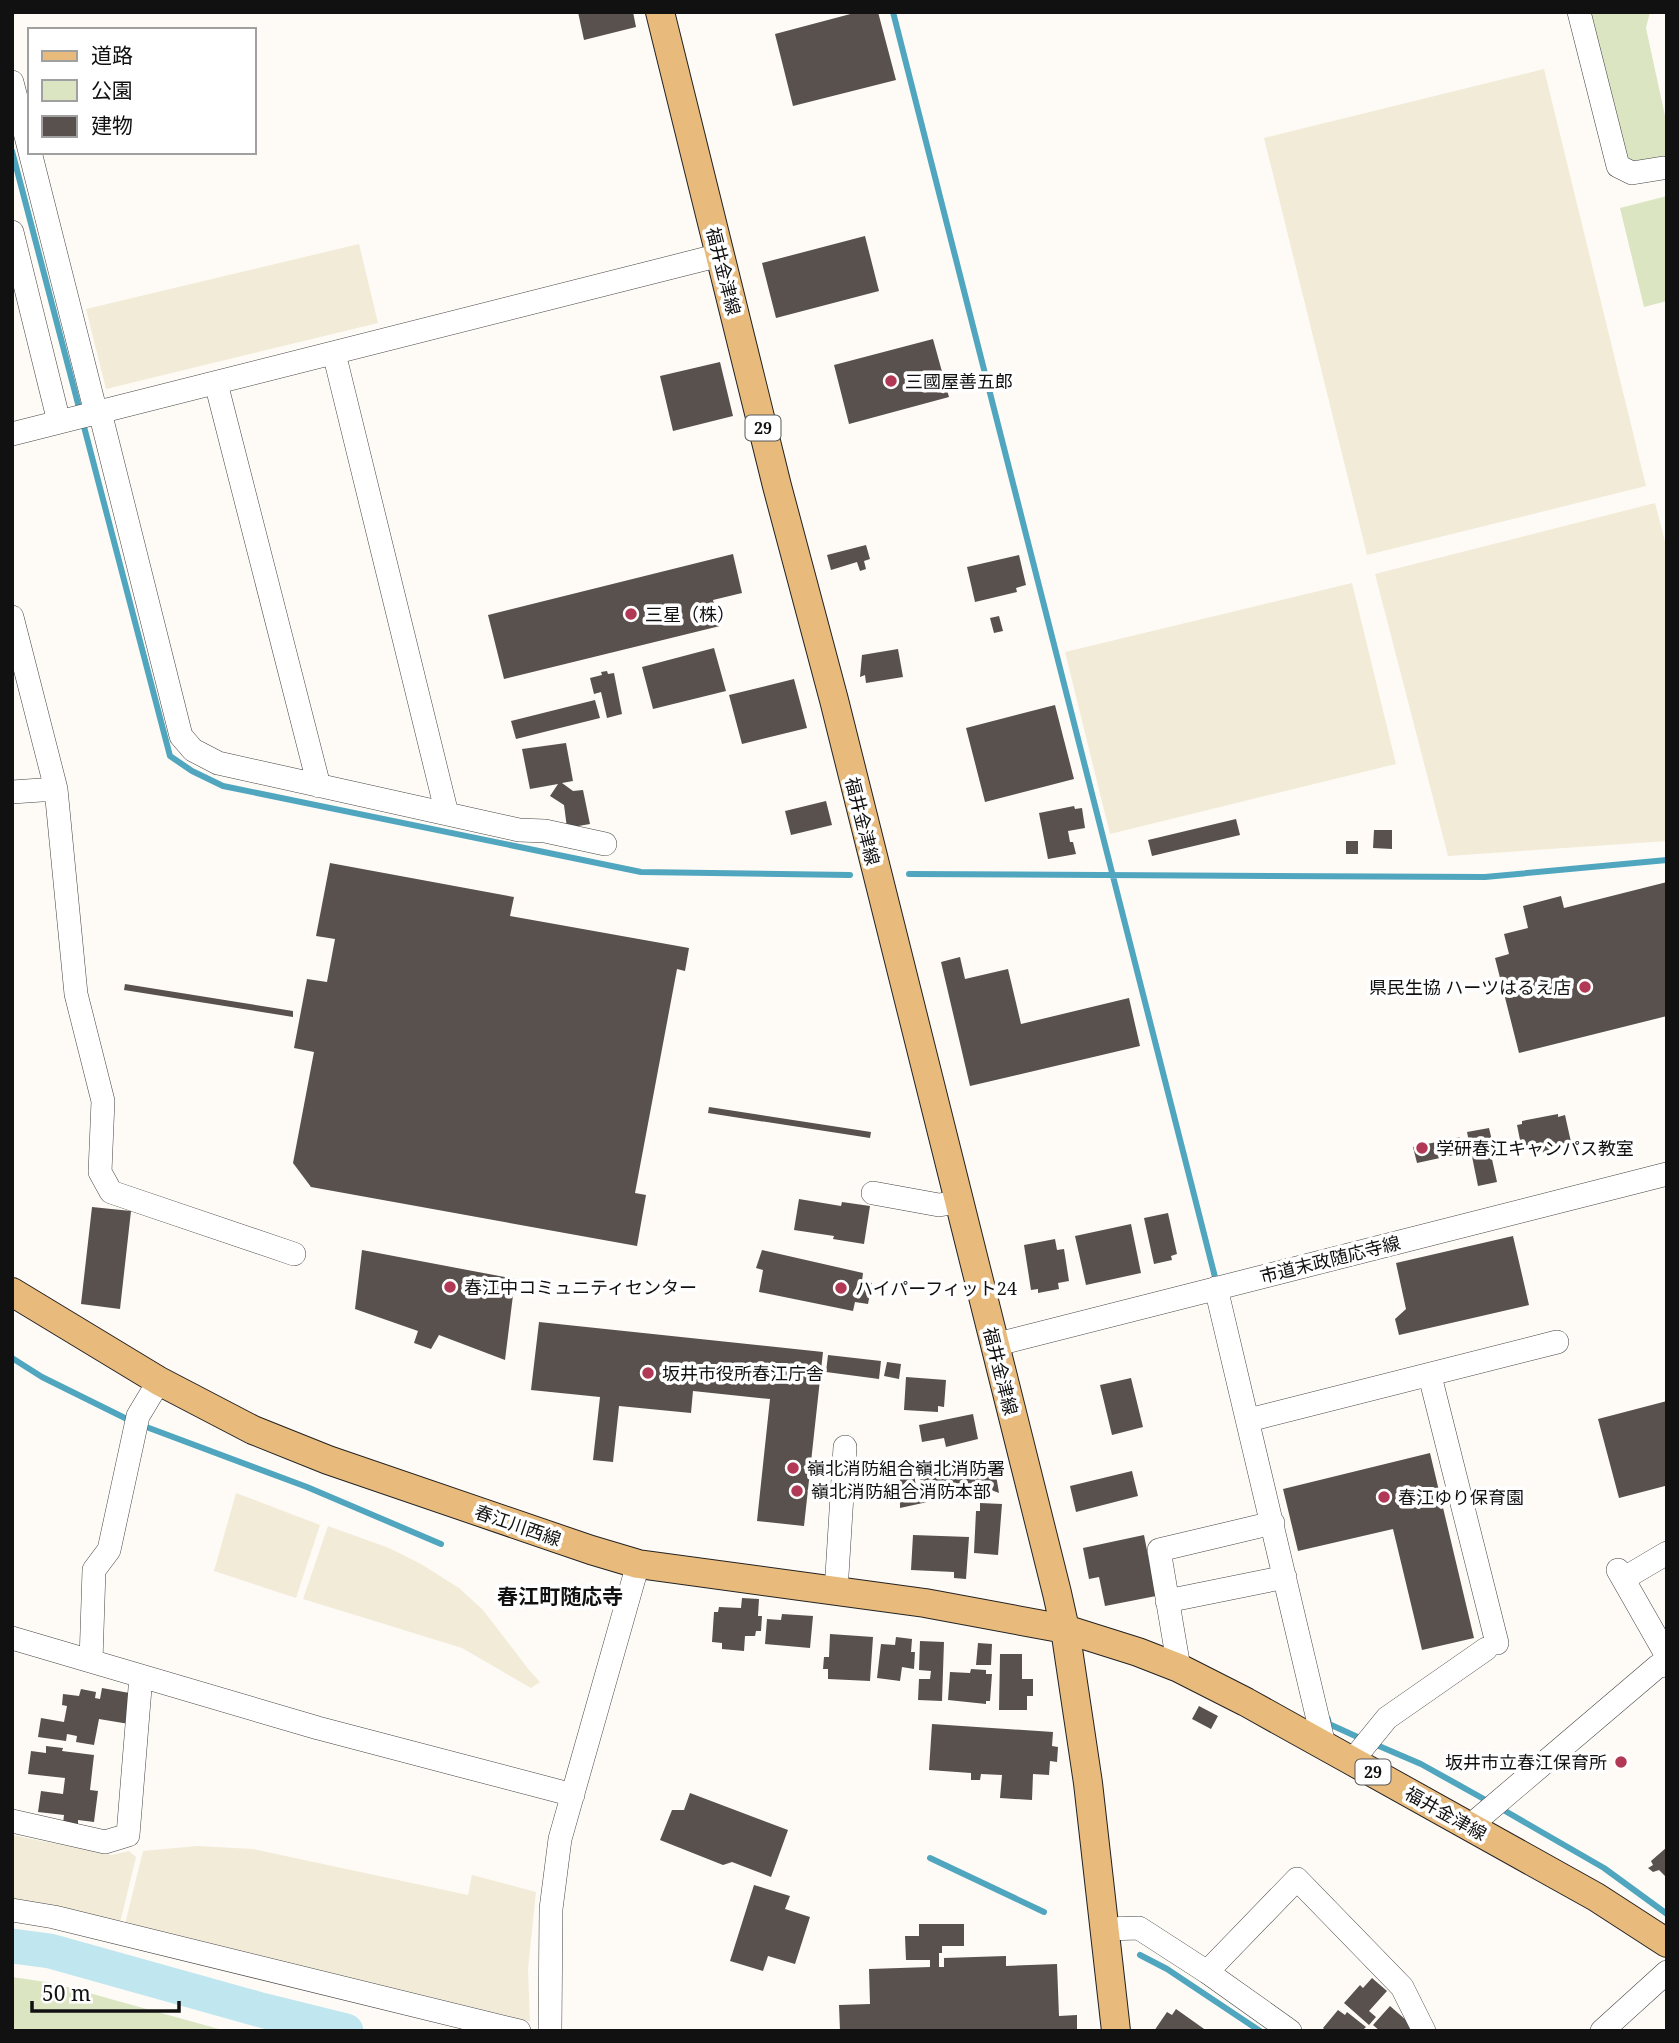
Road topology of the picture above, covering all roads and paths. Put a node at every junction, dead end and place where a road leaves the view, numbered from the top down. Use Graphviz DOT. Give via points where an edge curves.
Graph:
graph roads {
  1 [pos="660,12"];
  2 [pos="1579,12"];
  3 [pos="12,82"];
  4 [pos="28,144"];
  5 [pos="31,154"];
  6 [pos="1663,168"];
  7 [pos="12,232"];
  8 [pos="720,255"];
  9 [pos="19,286"];
  10 [pos="334,353"];
  11 [pos="216,383"];
  12 [pos="98,413"];
  13 [pos="59,422"];
  14 [pos="12,434"];
  15 [pos="12,617"];
  16 [pos="319,786"];
  17 [pos="56,789"];
  18 [pos="12,792"];
  19 [pos="447,814"];
  20 [pos="606,844"];
  21 [pos="1667,1174"];
  22 [pos="873,1194"];
  23 [pos="958,1202"];
  24 [pos="294,1254"];
  25 [pos="1216,1288"];
  26 [pos="12,1292"];
  27 [pos="1557,1342"];
  28 [pos="994,1345"];
  29 [pos="1430,1376"];
  30 [pos="159,1381"];
  31 [pos="1249,1420"];
  32 [pos="845,1447"];
  33 [pos="1273,1523"];
  34 [pos="1667,1553"];
  35 [pos="638,1564"];
  36 [pos="1285,1577"];
  37 [pos="836,1591"];
  38 [pos="1167,1601"];
  39 [pos="1065,1629"];
  40 [pos="12,1639"];
  41 [pos="1667,1656"];
  42 [pos="91,1661"];
  43 [pos="1667,1665"];
  44 [pos="1179,1668"];
  45 [pos="141,1676"];
  46 [pos="1324,1745"];
  47 [pos="1352,1760"];
  48 [pos="573,1795"];
  49 [pos="12,1821"];
  50 [pos="1470,1826"];
  51 [pos="12,1910"];
  52 [pos="1106,1929"];
  53 [pos="1667,1943"];
  54 [pos="1207,1972"];
  55 [pos="1667,1972"];
  56 [pos="519,2031"];
  57 [pos="550,2031"];
  58 [pos="1116,2031"];
  59 [pos="1290,2031"];
  60 [pos="1424,2031"];
  61 [pos="1602,2031"];
  1 -- 8 [label="main road, 福井金津線 / 29"];
  2 -- 6 [label="street" via="1618,166 1632,173"];
  3 -- 4 [label="street"];
  5 -- 12 [label="street"];
  7 -- 9 [label="street"];
  8 -- 10 [label="street"];
  8 -- 23 [label="main road, 福井金津線 / 29"];
  9 -- 13 [label="street"];
  10 -- 11 [label="street"];
  10 -- 19 [label="street"];
  11 -- 12 [label="street"];
  11 -- 16 [label="street"];
  12 -- 13 [label="street"];
  12 -- 16 [label="street" via="181,736 193,750 218,763"];
  13 -- 14 [label="street"];
  15 -- 17 [label="street"];
  16 -- 19 [label="street"];
  17 -- 18 [label="street"];
  17 -- 24 [label="street" via="76,994 103,1101 100,1172 111,1192"];
  19 -- 20 [label="street"];
  21 -- 25 [label="street, 市道末政随応寺線"];
  22 -- 23 [label="street" via="939,1205"];
  23 -- 28 [label="main road, 福井金津線 / 29"];
  25 -- 28 [label="street, 市道末政随応寺線"];
  25 -- 31 [label="street"];
  26 -- 30 [label="main road, 春江川西線"];
  27 -- 29 [label="street"];
  28 -- 39 [label="main road, 福井金津線 / 29"];
  29 -- 31 [label="street"];
  29 -- 47 [label="street" via="1492,1646 1387,1718"];
  30 -- 35 [label="main road, 春江川西線" via="253,1430 328,1460"];
  30 -- 42 [label="street" via="138,1416 109,1550 94,1570"];
  31 -- 33 [label="street"];
  32 -- 37 [label="street"];
  33 -- 36 [label="street"];
  33 -- 38 [label="street" via="1159,1550"];
  34 -- 41 [label="street" via="1620,1574"];
  35 -- 37 [label="main road, 春江川西線"];
  35 -- 48 [label="street"];
  36 -- 38 [label="street"];
  36 -- 46 [label="street"];
  37 -- 39 [label="main road, 春江川西線" via="925,1602"];
  38 -- 44 [label="street"];
  39 -- 44 [label="main road, 福井金津線 / 29"];
  39 -- 52 [label="main road, 福井金津線 / 29"];
  40 -- 42 [label="street"];
  42 -- 45 [label="street"];
  43 -- 50 [label="street" via="1658,1666"];
  44 -- 46 [label="main road, 福井金津線 / 29"];
  45 -- 48 [label="street"];
  45 -- 49 [label="street" via="128,1835 105,1842"];
  46 -- 47 [label="main road, 福井金津線 / 29"];
  47 -- 50 [label="main road, 福井金津線 / 29"];
  48 -- 57 [label="street" via="560,1839 551,1909"];
  50 -- 53 [label="main road, 福井金津線 / 29" via="1596,1896"];
  51 -- 56 [label="street"];
  52 -- 54 [label="street" via="1139,1928"];
  52 -- 58 [label="main road, 福井金津線 / 29"];
  54 -- 59 [label="street"];
  54 -- 60 [label="street" via="1297,1879 1402,1987"];
  55 -- 61 [label="street"];
}
